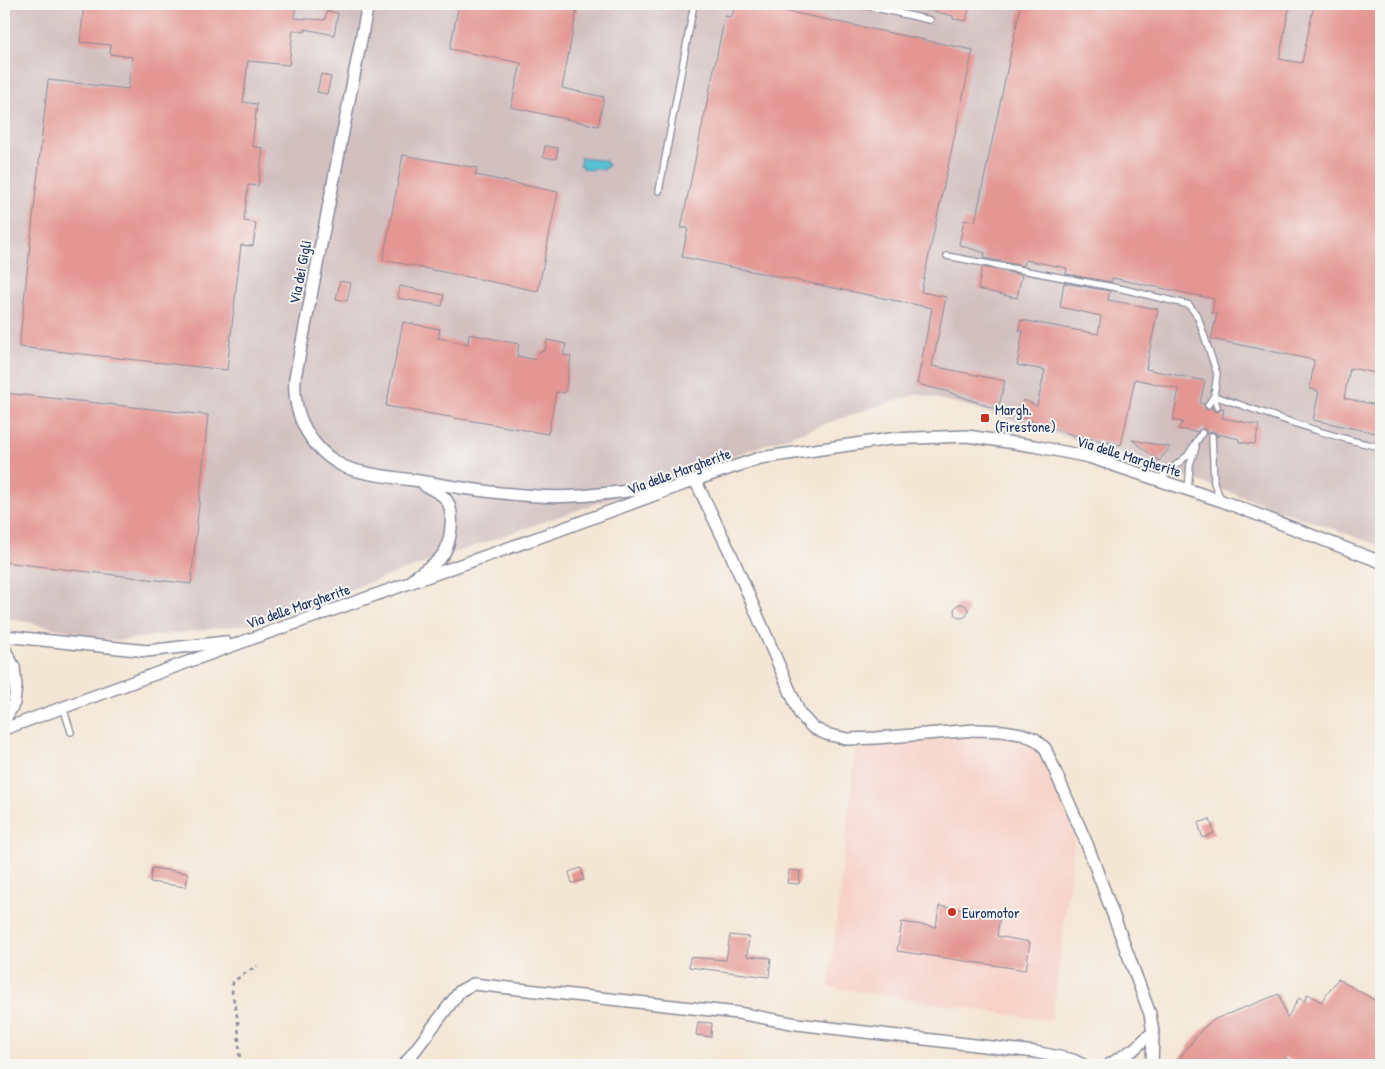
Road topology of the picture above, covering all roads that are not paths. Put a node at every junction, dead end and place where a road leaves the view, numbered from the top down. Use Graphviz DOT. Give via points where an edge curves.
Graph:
graph roads {
  1 [pos="368,4"];
  2 [pos="694,4"];
  3 [pos="858,4"];
  4 [pos="930,20"];
  5 [pos="659,191"];
  6 [pos="947,256"];
  7 [pos="1214,396"];
  8 [pos="1208,405"];
  9 [pos="1217,407"];
  10 [pos="1212,436"];
  11 [pos="1381,448"];
  12 [pos="407,479"];
  13 [pos="695,480"];
  14 [pos="1158,480"];
  15 [pos="681,485"];
  16 [pos="1188,490"];
  17 [pos="1222,501"];
  18 [pos="1381,562"];
  19 [pos="408,584"];
  20 [pos="4,636"];
  21 [pos="259,636"];
  22 [pos="4,648"];
  23 [pos="63,707"];
  24 [pos="4,721"];
  25 [pos="4,729"];
  26 [pos="71,732"];
  27 [pos="1153,1032"];
  28 [pos="404,1065"];
  29 [pos="1083,1065"];
  30 [pos="1109,1065"];
  31 [pos="1152,1065"];
  1 -- 12 [label="street, Via dei Gigli" via="294,390 304,428 314,444 330,458 344,466"];
  2 -- 5 [label="lane"];
  3 -- 4 [label="lane"];
  6 -- 7 [label="lane" via="1123,289 1188,305 1198,317 1218,374"];
  7 -- 8 [label="lane"];
  7 -- 9 [label="lane"];
  7 -- 11 [label="lane"];
  10 -- 17 [label="lane" via="1214,483"];
  12 -- 15 [label="street, Via dei Gigli" via="539,496 578,496"];
  12 -- 19 [label="street, Via dei Gigli" via="434,490 448,501 451,515 451,530 442,557"];
  13 -- 14 [label="street, Via delle Margherite" via="760,458 890,438 967,436 1089,458"];
  13 -- 15 [label="street, Via delle Margherite"];
  13 -- 27 [label="street" via="800,714 812,726 826,734 848,739 1002,731 1035,739 1045,748 1088,844 1150,1014"];
  14 -- 16 [label="street, Via delle Margherite"];
  14 -- 16 [label="lane" via="1188,455 1202,433 1190,464"];
  15 -- 19 [label="street, Via delle Margherite"];
  16 -- 17 [label="street, Via delle Margherite"];
  17 -- 18 [label="street, Via delle Margherite"];
  19 -- 21 [label="street, Via delle Margherite"];
  20 -- 21 [label="street" via="147,651"];
  21 -- 23 [label="street, Via delle Margherite"];
  22 -- 24 [label="street" via="14,667 16,686 14,703"];
  23 -- 25 [label="street, Via delle Margherite"];
  23 -- 26 [label="lane"];
  27 -- 30 [label="street"];
  27 -- 31 [label="street"];
  28 -- 29 [label="street" via="460,991 473,984 738,1013 797,1024 1034,1052"];
}
